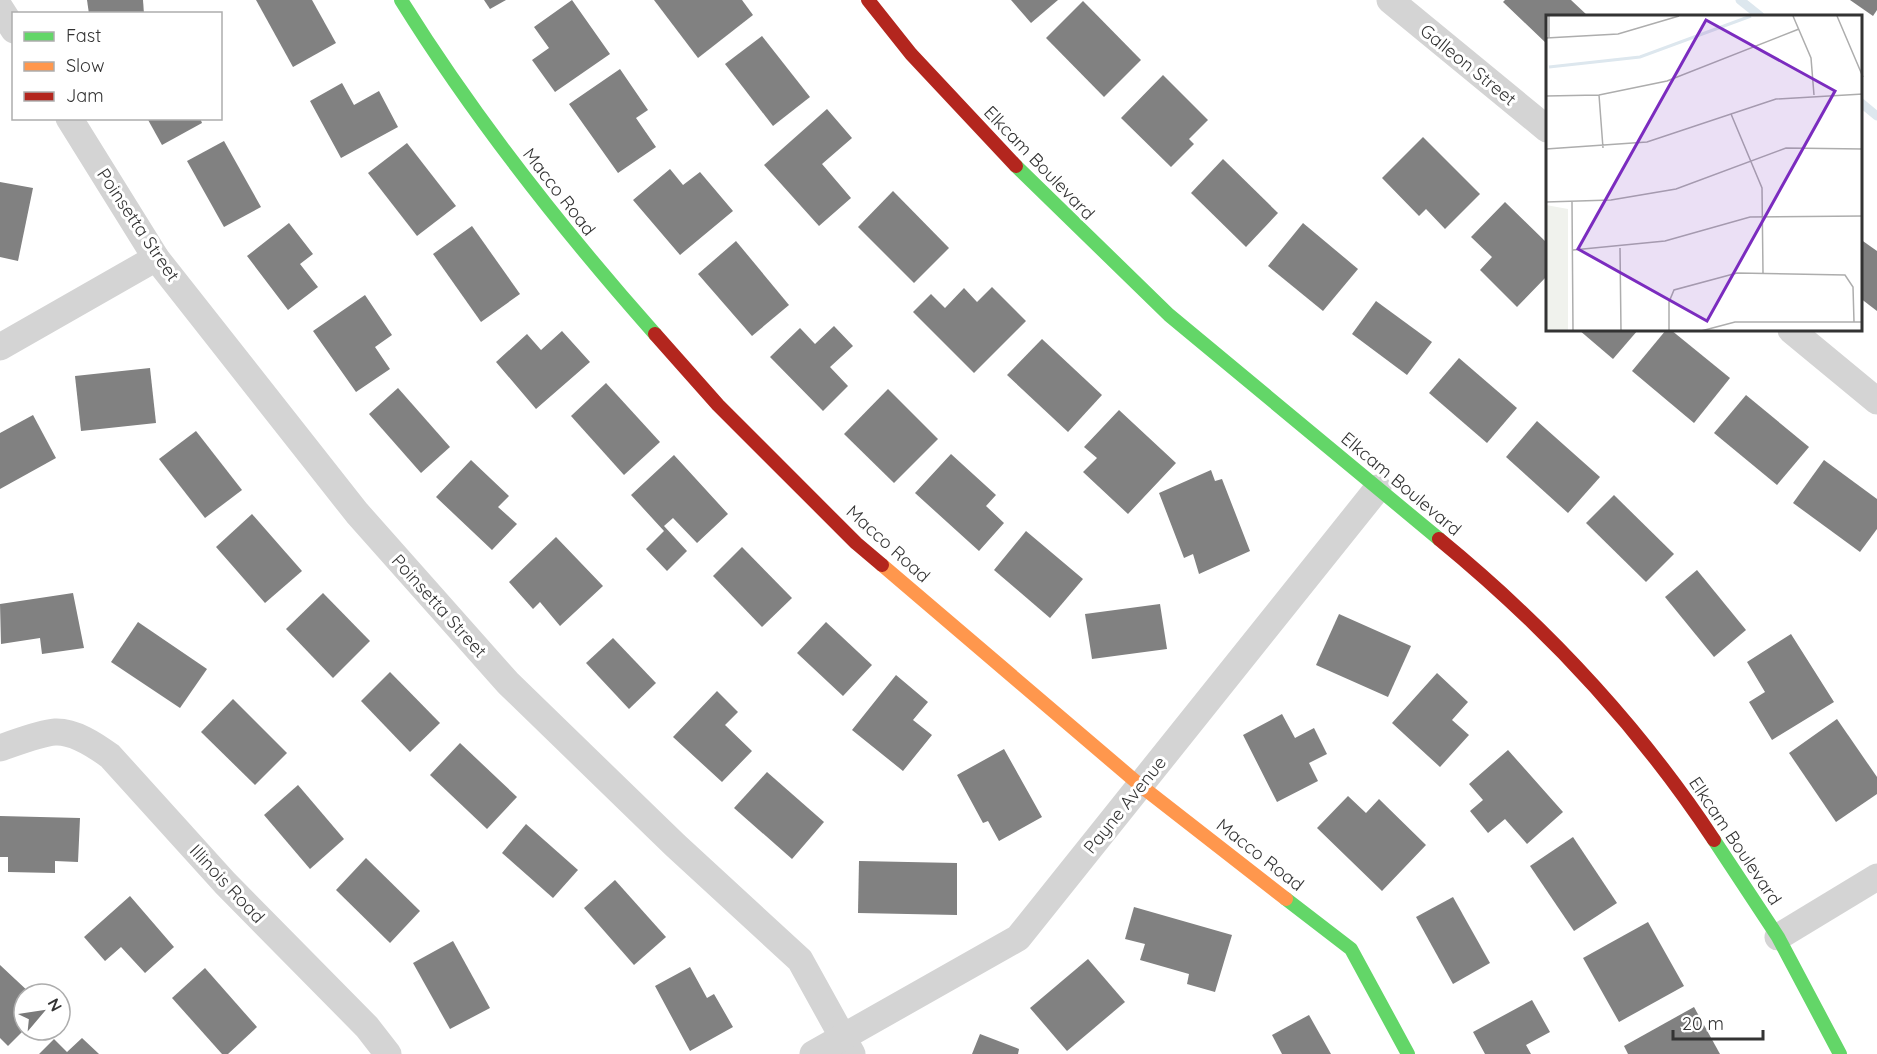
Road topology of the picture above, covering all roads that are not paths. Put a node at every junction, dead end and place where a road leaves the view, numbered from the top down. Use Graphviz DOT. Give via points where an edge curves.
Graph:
graph roads {
  1 [pos="401,0"];
  2 [pos="868,0"];
  3 [pos="1389,0"];
  4 [pos="0,8"];
  5 [pos="12,27"];
  6 [pos="70,120"];
  7 [pos="1546,128"];
  8 [pos="156,258"];
  9 [pos="1793,332"];
  10 [pos="0,346"];
  11 [pos="1877,401"];
  12 [pos="1378,488"];
  13 [pos="0,748"];
  14 [pos="1141,786"];
  15 [pos="1877,877"];
  16 [pos="1778,937"];
  17 [pos="847,1046"];
  18 [pos="388,1054"];
  19 [pos="813,1054"];
  20 [pos="1408,1054"];
  21 [pos="1840,1054"];
  1 -- 14 [label="street, Macco Road" via="501,147 589,259 718,405 856,543"];
  2 -- 12 [label="street, Elkcam Boulevard" via="911,54 1060,211 1169,315"];
  3 -- 7 [label="street, Galleon Street"];
  4 -- 5 [label="street"];
  6 -- 8 [label="street, Poinsetta Street"];
  8 -- 10 [label="street"];
  8 -- 17 [label="street, Poinsetta Street" via="357,513 508,683 801,960"];
  9 -- 11 [label="street"];
  12 -- 14 [label="street, Payne Avenue"];
  12 -- 16 [label="street, Elkcam Boulevard" via="1555,643 1623,717 1684,795"];
  13 -- 18 [label="street, Illinois Road" via="56,732 77,737 110,756 225,883 367,1027"];
  14 -- 17 [label="street, Payne Avenue" via="1018,938"];
  14 -- 20 [label="street, Macco Road" via="1350,950"];
  15 -- 16 [label="street"];
  16 -- 21 [label="street, Elkcam Boulevard"];
  17 -- 19 [label="street, Payne Avenue"];
}
